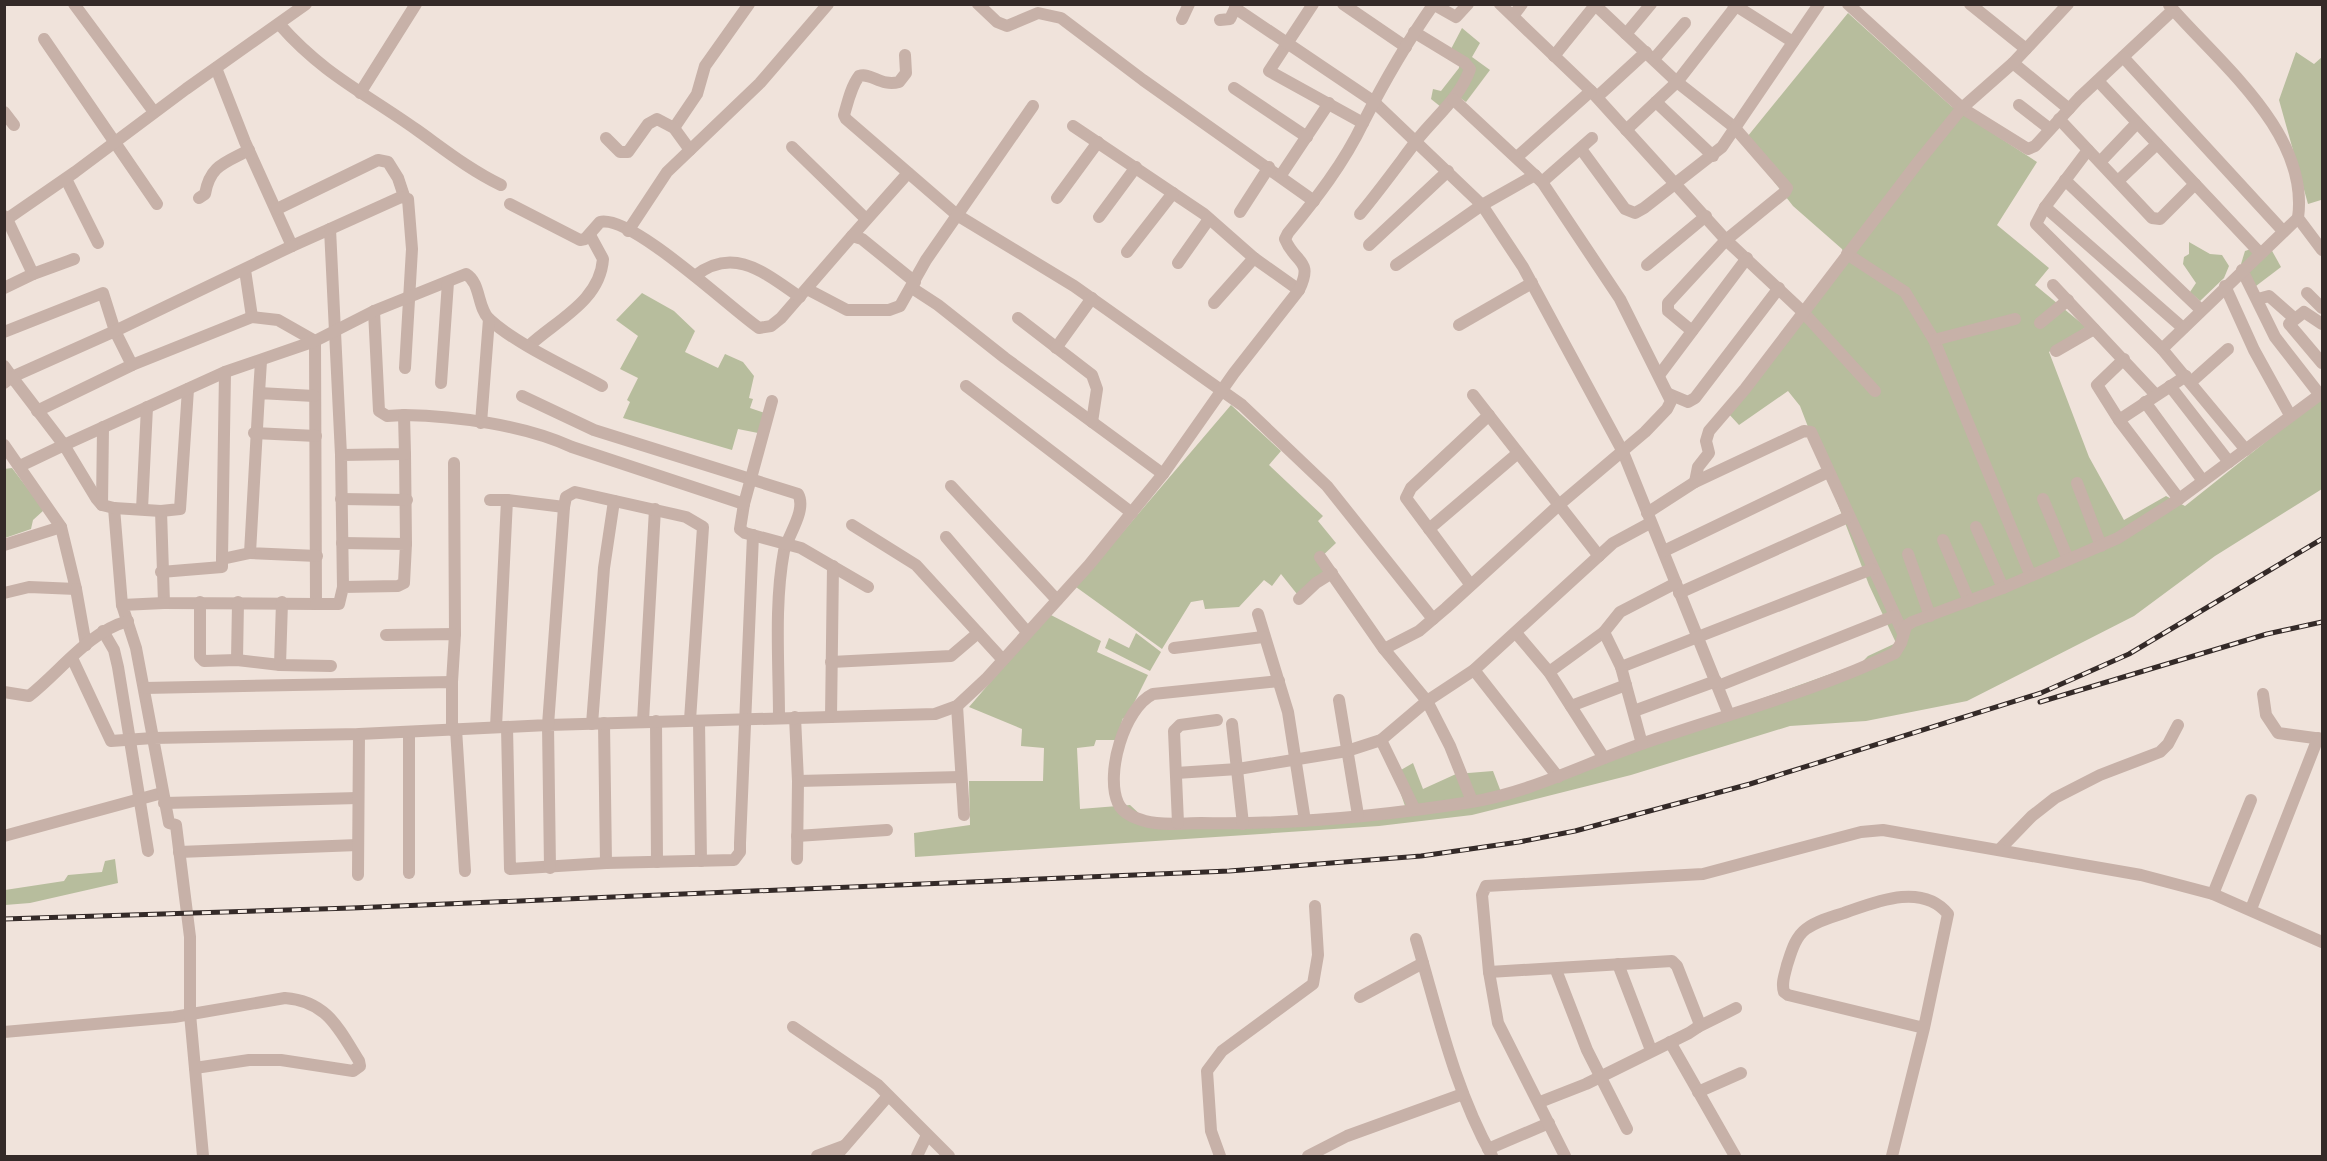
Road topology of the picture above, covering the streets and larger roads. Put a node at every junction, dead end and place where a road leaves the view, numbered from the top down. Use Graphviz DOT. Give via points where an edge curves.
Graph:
graph roads {
  1 [pos="74,4"];
  2 [pos="306,4"];
  3 [pos="416,4"];
  4 [pos="748,4"];
  5 [pos="828,4"];
  6 [pos="978,4"];
  7 [pos="1189,4"];
  8 [pos="1313,4"];
  9 [pos="1343,4"];
  10 [pos="1468,4"];
  11 [pos="1500,4"];
  12 [pos="1522,4"];
  13 [pos="1651,4"];
  14 [pos="1819,4"];
  15 [pos="1848,4"];
  16 [pos="1970,4"];
  17 [pos="2068,4"];
  18 [pos="1433,5"];
  19 [pos="1595,5"];
  20 [pos="1735,5"];
  21 [pos="1236,6"];
  22 [pos="2171,7"];
  23 [pos="1513,16"];
  24 [pos="1182,19"];
  25 [pos="1220,20"];
  26 [pos="1685,23"];
  27 [pos="280,24"];
  28 [pos="1414,32"];
  29 [pos="1626,34"];
  30 [pos="44,39"];
  31 [pos="1793,42"];
  32 [pos="1288,44"];
  33 [pos="1406,47"];
  34 [pos="2026,49"];
  35 [pos="905,55"];
  36 [pos="1650,55"];
  37 [pos="1554,56"];
  38 [pos="2123,57"];
  39 [pos="2013,63"];
  40 [pos="216,68"];
  41 [pos="2098,81"];
  42 [pos="1677,82"];
  43 [pos="1234,88"];
  44 [pos="360,93"];
  45 [pos="1594,94"];
  46 [pos="1453,99"];
  47 [pos="1373,101"];
  48 [pos="1656,102"];
  49 [pos="1329,103"];
  50 [pos="2019,105"];
  51 [pos="1033,106"];
  52 [pos="1962,108"];
  53 [pos="2070,109"];
  54 [pos="4,112"];
  55 [pos="154,112"];
  56 [pos="2059,119"];
  57 [pos="1364,123"];
  58 [pos="2137,123"];
  59 [pos="14,124"];
  60 [pos="1073,126"];
  61 [pos="1734,127"];
  62 [pos="674,128"];
  63 [pos="2050,129"];
  64 [pos="1626,130"];
  65 [pos="1306,137"];
  66 [pos="606,138"];
  67 [pos="1592,138"];
  68 [pos="1417,141"];
  69 [pos="115,142"];
  70 [pos="1098,142"];
  71 [pos="2157,144"];
  72 [pos="792,147"];
  73 [pos="1581,149"];
  74 [pos="249,150"];
  75 [pos="690,150"];
  76 [pos="2088,150"];
  77 [pos="1713,156"];
  78 [pos="1517,157"];
  79 [pos="2100,162"];
  80 [pos="1136,167"];
  81 [pos="1269,167"];
  82 [pos="1448,171"];
  83 [pos="908,173"];
  84 [pos="1281,175"];
  85 [pos="1538,178"];
  86 [pos="66,179"];
  87 [pos="2065,180"];
  88 [pos="2118,181"];
  89 [pos="1674,183"];
  90 [pos="2195,184"];
  91 [pos="501,185"];
  92 [pos="1173,193"];
  93 [pos="404,196"];
  94 [pos="199,198"];
  95 [pos="1057,198"];
  96 [pos="1314,201"];
  97 [pos="157,204"];
  98 [pos="510,204"];
  99 [pos="1482,205"];
  100 [pos="2045,207"];
  101 [pos="277,209"];
  102 [pos="1240,212"];
  103 [pos="1360,214"];
  104 [pos="957,215"];
  105 [pos="1706,216"];
  106 [pos="1099,217"];
  107 [pos="5,218"];
  108 [pos="2298,218"];
  109 [pos="866,219"];
  110 [pos="1209,219"];
  111 [pos="330,229"];
  112 [pos="628,231"];
  113 [pos="2283,231"];
  114 [pos="590,235"];
  115 [pos="852,236"];
  116 [pos="1726,240"];
  117 [pos="98,243"];
  118 [pos="1369,245"];
  119 [pos="292,246"];
  120 [pos="2322,250"];
  121 [pos="1127,252"];
  122 [pos="2260,253"];
  123 [pos="1847,254"];
  124 [pos="1254,258"];
  125 [pos="1747,258"];
  126 [pos="74,259"];
  127 [pos="1178,263"];
  128 [pos="1396,265"];
  129 [pos="1647,265"];
  130 [pos="245,270"];
  131 [pos="2242,270"];
  132 [pos="33,274"];
  133 [pos="695,276"];
  134 [pos="448,282"];
  135 [pos="1532,283"];
  136 [pos="913,285"];
  137 [pos="2053,285"];
  138 [pos="2225,286"];
  139 [pos="4,288"];
  140 [pos="1779,288"];
  141 [pos="1299,290"];
  142 [pos="804,293"];
  143 [pos="2307,293"];
  144 [pos="409,297"];
  145 [pos="1092,298"];
  146 [pos="2258,299"];
  147 [pos="2068,300"];
  148 [pos="1215,303"];
  149 [pos="2322,308"];
  150 [pos="2201,310"];
  151 [pos="374,311"];
  152 [pos="1802,311"];
  153 [pos="252,317"];
  154 [pos="489,318"];
  155 [pos="1017,318"];
  156 [pos="2294,318"];
  157 [pos="2015,319"];
  158 [pos="2040,323"];
  159 [pos="2322,324"];
  160 [pos="1459,325"];
  161 [pos="2094,328"];
  162 [pos="2183,328"];
  163 [pos="336,330"];
  164 [pos="115,331"];
  165 [pos="1692,331"];
  166 [pos="4,332"];
  167 [pos="1934,340"];
  168 [pos="315,341"];
  169 [pos="530,345"];
  170 [pos="1056,348"];
  171 [pos="2162,349"];
  172 [pos="2228,349"];
  173 [pos="2056,351"];
  174 [pos="2124,359"];
  175 [pos="261,361"];
  176 [pos="2322,363"];
  177 [pos="132,365"];
  178 [pos="4,366"];
  179 [pos="405,368"];
  180 [pos="225,372"];
  181 [pos="1660,374"];
  182 [pos="2188,379"];
  183 [pos="8,380"];
  184 [pos="441,383"];
  185 [pos="602,386"];
  186 [pos="966,386"];
  187 [pos="2170,386"];
  188 [pos="188,389"];
  189 [pos="1223,390"];
  190 [pos="1875,391"];
  191 [pos="259,393"];
  192 [pos="1669,394"];
  193 [pos="2321,394"];
  194 [pos="1473,395"];
  195 [pos="2156,395"];
  196 [pos="314,396"];
  197 [pos="522,396"];
  198 [pos="772,401"];
  199 [pos="2145,402"];
  200 [pos="147,407"];
  201 [pos="37,411"];
  202 [pos="404,415"];
  203 [pos="1489,415"];
  204 [pos="2290,415"];
  205 [pos="2119,420"];
  206 [pos="1092,422"];
  207 [pos="481,423"];
  208 [pos="104,427"];
  209 [pos="254,433"];
  210 [pos="316,436"];
  211 [pos="4,445"];
  212 [pos="64,445"];
  213 [pos="2246,450"];
  214 [pos="1623,452"];
  215 [pos="1518,453"];
  216 [pos="405,454"];
  217 [pos="341,455"];
  218 [pos="2229,462"];
  219 [pos="454,463"];
  220 [pos="20,466"];
  221 [pos="1828,472"];
  222 [pos="1163,474"];
  223 [pos="752,480"];
  224 [pos="2203,481"];
  225 [pos="1695,482"];
  226 [pos="2077,483"];
  227 [pos="951,486"];
  228 [pos="341,499"];
  229 [pos="2043,499"];
  230 [pos="2179,499"];
  231 [pos="407,500"];
  232 [pos="490,500"];
  233 [pos="507,500"];
  234 [pos="614,501"];
  235 [pos="744,504"];
  236 [pos="1560,504"];
  237 [pos="108,506"];
  238 [pos="564,507"];
  239 [pos="142,509"];
  240 [pos="655,509"];
  241 [pos="161,511"];
  242 [pos="1132,513"];
  243 [pos="1848,517"];
  244 [pos="1648,518"];
  245 [pos="852,525"];
  246 [pos="61,527"];
  247 [pos="1976,527"];
  248 [pos="1429,529"];
  249 [pos="753,535"];
  250 [pos="946,537"];
  251 [pos="1943,540"];
  252 [pos="342,543"];
  253 [pos="786,543"];
  254 [pos="406,544"];
  255 [pos="4,545"];
  256 [pos="2101,546"];
  257 [pos="1664,551"];
  258 [pos="249,553"];
  259 [pos="1908,554"];
  260 [pos="317,556"];
  261 [pos="1599,556"];
  262 [pos="1320,557"];
  263 [pos="222,559"];
  264 [pos="2068,559"];
  265 [pos="833,566"];
  266 [pos="1872,569"];
  267 [pos="161,572"];
  268 [pos="1332,573"];
  269 [pos="2030,574"];
  270 [pos="1470,584"];
  271 [pos="343,587"];
  272 [pos="868,587"];
  273 [pos="1678,588"];
  274 [pos="2003,588"];
  275 [pos="76,589"];
  276 [pos="4,593"];
  277 [pos="1299,599"];
  278 [pos="1057,600"];
  279 [pos="200,602"];
  280 [pos="238,602"];
  281 [pos="282,602"];
  282 [pos="1969,602"];
  283 [pos="164,603"];
  284 [pos="316,604"];
  285 [pos="122,605"];
  286 [pos="1258,614"];
  287 [pos="1894,616"];
  288 [pos="1930,616"];
  289 [pos="1433,619"];
  290 [pos="128,621"];
  291 [pos="103,631"];
  292 [pos="1027,632"];
  293 [pos="1604,632"];
  294 [pos="978,633"];
  295 [pos="1516,633"];
  296 [pos="1903,633"];
  297 [pos="454,634"];
  298 [pos="386,635"];
  299 [pos="1697,636"];
  300 [pos="1263,637"];
  301 [pos="86,645"];
  302 [pos="1174,648"];
  303 [pos="1384,649"];
  304 [pos="72,658"];
  305 [pos="237,660"];
  306 [pos="1003,660"];
  307 [pos="831,662"];
  308 [pos="280,665"];
  309 [pos="331,666"];
  310 [pos="1621,667"];
  311 [pos="1474,670"];
  312 [pos="1549,672"];
  313 [pos="1279,681"];
  314 [pos="452,682"];
  315 [pos="1717,683"];
  316 [pos="1626,686"];
  317 [pos="144,688"];
  318 [pos="4,692"];
  319 [pos="2263,694"];
  320 [pos="1339,700"];
  321 [pos="1427,701"];
  322 [pos="957,706"];
  323 [pos="1571,706"];
  324 [pos="1634,711"];
  325 [pos="1729,715"];
  326 [pos="795,717"];
  327 [pos="831,717"];
  328 [pos="779,718"];
  329 [pos="744,719"];
  330 [pos="1217,720"];
  331 [pos="649,721"];
  332 [pos="694,721"];
  333 [pos="598,723"];
  334 [pos="1232,724"];
  335 [pos="2178,724"];
  336 [pos="548,725"];
  337 [pos="502,727"];
  338 [pos="454,730"];
  339 [pos="409,732"];
  340 [pos="359,734"];
  341 [pos="153,738"];
  342 [pos="2320,738"];
  343 [pos="1381,740"];
  344 [pos="129,741"];
  345 [pos="1642,744"];
  346 [pos="1347,751"];
  347 [pos="1604,758"];
  348 [pos="1295,759"];
  349 [pos="1238,769"];
  350 [pos="1176,773"];
  351 [pos="962,777"];
  352 [pos="1558,777"];
  353 [pos="798,781"];
  354 [pos="163,798"];
  355 [pos="358,798"];
  356 [pos="140,799"];
  357 [pos="2250,800"];
  358 [pos="1472,801"];
  359 [pos="1414,808"];
  360 [pos="964,814"];
  361 [pos="1358,815"];
  362 [pos="1305,821"];
  363 [pos="1178,823"];
  364 [pos="1243,824"];
  365 [pos="887,830"];
  366 [pos="4,836"];
  367 [pos="797,836"];
  368 [pos="358,845"];
  369 [pos="1999,850"];
  370 [pos="147,851"];
  371 [pos="179,852"];
  372 [pos="797,860"];
  373 [pos="701,861"];
  374 [pos="657,862"];
  375 [pos="606,863"];
  376 [pos="550,868"];
  377 [pos="465,871"];
  378 [pos="409,873"];
  379 [pos="358,875"];
  380 [pos="2213,894"];
  381 [pos="1315,906"];
  382 [pos="2251,909"];
  383 [pos="1416,939"];
  384 [pos="2322,942"];
  385 [pos="1423,963"];
  386 [pos="1618,964"];
  387 [pos="1556,970"];
  388 [pos="1489,972"];
  389 [pos="1360,997"];
  390 [pos="1736,1008"];
  391 [pos="190,1014"];
  392 [pos="793,1027"];
  393 [pos="1698,1027"];
  394 [pos="1924,1028"];
  395 [pos="4,1032"];
  396 [pos="1670,1042"];
  397 [pos="1651,1050"];
  398 [pos="195,1068"];
  399 [pos="1741,1073"];
  400 [pos="1601,1077"];
  401 [pos="1698,1092"];
  402 [pos="1463,1094"];
  403 [pos="888,1096"];
  404 [pos="1540,1102"];
  405 [pos="1549,1123"];
  406 [pos="1627,1129"];
  407 [pos="927,1135"];
  408 [pos="845,1146"];
  409 [pos="1490,1153"];
  410 [pos="203,1156"];
  411 [pos="817,1156"];
  412 [pos="836,1156"];
  413 [pos="917,1156"];
  414 [pos="949,1156"];
  415 [pos="1220,1156"];
  416 [pos="1308,1156"];
  417 [pos="1565,1156"];
  418 [pos="1735,1156"];
  419 [pos="1892,1156"];
  1 -- 55 [label="street"];
  2 -- 27 [label="street"];
  3 -- 44 [label="street"];
  4 -- 62 [label="street" via="705,66 697,94"];
  5 -- 75 [label="street" via="760,83"];
  6 -- 81 [label="street" via="1007,26 1038,13 1061,18"];
  7 -- 24 [label="street"];
  8 -- 32 [label="street"];
  9 -- 33 [label="street"];
  10 -- 18 [label="street" via="1456,17"];
  11 -- 23 [label="street"];
  12 -- 23 [label="street"];
  13 -- 29 [label="street"];
  14 -- 31 [label="street"];
  15 -- 52 [label="street"];
  16 -- 34 [label="street"];
  17 -- 34 [label="street"];
  18 -- 28 [label="street"];
  19 -- 29 [label="street"];
  19 -- 37 [label="street"];
  20 -- 31 [label="street"];
  20 -- 42 [label="street"];
  21 -- 25 [label="street" via="1230,19"];
  21 -- 32 [label="street"];
  22 -- 38 [label="street"];
  22 -- 108 [label="street" via="2278,131 2300,199"];
  23 -- 37 [label="street"];
  26 -- 36 [label="street"];
  27 -- 40 [label="street"];
  27 -- 44 [label="street" via="317,64"];
  28 -- 33 [label="street"];
  28 -- 46 [label="street" via="1469,66 1468,75"];
  29 -- 36 [label="street"];
  30 -- 69 [label="street"];
  31 -- 61 [label="street"];
  32 -- 47 [label="street"];
  32 -- 49 [label="street" via="1269,71"];
  33 -- 47 [label="street"];
  34 -- 39 [label="street"];
  35 -- 83 [label="street" via="906,73 899,82 884,84 866,75 859,76 844,115"];
  36 -- 42 [label="street"];
  36 -- 45 [label="street"];
  37 -- 45 [label="street"];
  38 -- 41 [label="street"];
  38 -- 113 [label="street"];
  39 -- 52 [label="street"];
  39 -- 53 [label="street"];
  40 -- 55 [label="street"];
  40 -- 74 [label="street"];
  41 -- 53 [label="street"];
  41 -- 58 [label="street"];
  42 -- 48 [label="street"];
  42 -- 61 [label="street"];
  43 -- 65 [label="street"];
  44 -- 91 [label="street" via="463,164"];
  45 -- 64 [label="street"];
  45 -- 78 [label="street"];
  46 -- 68 [label="street"];
  46 -- 78 [label="street"];
  47 -- 57 [label="street"];
  47 -- 68 [label="street"];
  48 -- 64 [label="street"];
  48 -- 77 [label="street"];
  49 -- 57 [label="street"];
  49 -- 65 [label="street"];
  50 -- 63 [label="street"];
  51 -- 104 [label="street"];
  52 -- 63 [label="street" via="2028,149"];
  52 -- 123 [label="street"];
  53 -- 56 [label="street"];
  54 -- 59 [label="street"];
  55 -- 69 [label="street"];
  56 -- 63 [label="street"];
  56 -- 76 [label="street"];
  57 -- 96 [label="street"];
  58 -- 71 [label="street"];
  58 -- 79 [label="street"];
  60 -- 70 [label="street"];
  61 -- 77 [label="street"];
  61 -- 116 [label="street" via="1787,190"];
  62 -- 66 [label="street" via="663,120 652,120 632,150 625,153"];
  62 -- 75 [label="street"];
  64 -- 89 [label="street"];
  65 -- 84 [label="street"];
  67 -- 73 [label="street"];
  68 -- 82 [label="street"];
  68 -- 103 [label="street"];
  69 -- 86 [label="street"];
  69 -- 97 [label="street"];
  70 -- 80 [label="street"];
  70 -- 95 [label="street"];
  71 -- 88 [label="street"];
  71 -- 90 [label="street"];
  72 -- 109 [label="street"];
  73 -- 85 [label="street"];
  73 -- 89 [label="street" via="1631,212 1644,208"];
  74 -- 94 [label="street" via="214,170 207,180 205,194"];
  74 -- 101 [label="street"];
  75 -- 112 [label="street" via="667,172"];
  76 -- 79 [label="street"];
  76 -- 87 [label="street"];
  77 -- 89 [label="street"];
  78 -- 85 [label="street"];
  79 -- 88 [label="street"];
  80 -- 92 [label="street"];
  80 -- 106 [label="street"];
  81 -- 84 [label="street"];
  81 -- 102 [label="street"];
  82 -- 99 [label="street"];
  82 -- 118 [label="street"];
  83 -- 104 [label="street"];
  83 -- 109 [label="street"];
  84 -- 96 [label="street"];
  85 -- 99 [label="street"];
  85 -- 181 [label="street" via="1620,299"];
  86 -- 107 [label="street"];
  86 -- 117 [label="street"];
  87 -- 100 [label="street"];
  87 -- 150 [label="street"];
  88 -- 90 [label="street" via="2156,220"];
  89 -- 105 [label="street"];
  90 -- 122 [label="street"];
  92 -- 110 [label="street"];
  92 -- 121 [label="street"];
  93 -- 101 [label="street" via="388,162 378,160"];
  93 -- 111 [label="street"];
  93 -- 144 [label="street" via="409,201 412,249"];
  96 -- 141 [label="street" via="1285,239 1304,263 1305,277"];
  98 -- 114 [label="street" via="580,240"];
  99 -- 128 [label="street"];
  99 -- 135 [label="street"];
  100 -- 162 [label="street"];
  100 -- 171 [label="street" via="2037,226"];
  101 -- 119 [label="street"];
  104 -- 136 [label="street"];
  104 -- 145 [label="street"];
  105 -- 116 [label="street"];
  105 -- 129 [label="street"];
  107 -- 132 [label="street"];
  108 -- 113 [label="street"];
  108 -- 120 [label="street"];
  109 -- 115 [label="street"];
  110 -- 124 [label="street"];
  110 -- 127 [label="street"];
  111 -- 119 [label="street"];
  111 -- 163 [label="street"];
  112 -- 114 [label="street" via="605,220"];
  112 -- 133 [label="street"];
  113 -- 122 [label="street"];
  114 -- 169 [label="street" via="603,259 597,282 564,321"];
  115 -- 136 [label="street" via="862,239"];
  115 -- 142 [label="street"];
  116 -- 125 [label="street"];
  116 -- 165 [label="street" via="1667,305 1668,311"];
  119 -- 130 [label="street"];
  122 -- 131 [label="street"];
  123 -- 152 [label="street"];
  123 -- 167 [label="street" via="1905,292"];
  124 -- 141 [label="street"];
  124 -- 148 [label="street"];
  125 -- 140 [label="street"];
  125 -- 165 [label="street"];
  126 -- 132 [label="street"];
  130 -- 153 [label="street"];
  130 -- 164 [label="street"];
  131 -- 138 [label="street"];
  131 -- 146 [label="street"];
  132 -- 139 [label="street"];
  133 -- 142 [label="street" via="714,264 736,262"];
  133 -- 142 [label="street" via="759,328 771,326"];
  134 -- 144 [label="street"];
  134 -- 154 [label="street" via="461,274 471,276"];
  134 -- 184 [label="street"];
  135 -- 160 [label="street"];
  135 -- 214 [label="street"];
  136 -- 142 [label="street" via="900,306 889,310 846,310"];
  136 -- 206 [label="street"];
  137 -- 147 [label="street"];
  138 -- 150 [label="street"];
  138 -- 204 [label="street"];
  140 -- 152 [label="street"];
  140 -- 192 [label="street" via="1695,398 1688,402"];
  141 -- 189 [label="street"];
  143 -- 149 [label="street"];
  144 -- 151 [label="street"];
  144 -- 179 [label="street"];
  145 -- 170 [label="street"];
  145 -- 189 [label="street"];
  146 -- 156 [label="street" via="2269,296"];
  146 -- 193 [label="street" via="2275,337"];
  147 -- 158 [label="street"];
  147 -- 161 [label="street"];
  150 -- 162 [label="street"];
  151 -- 163 [label="street"];
  151 -- 202 [label="street" via="379,411 387,416"];
  152 -- 190 [label="street"];
  152 -- 225 [label="street" via="1745,389 1708,431 1709,453 1698,468"];
  153 -- 168 [label="street" via="278,320"];
  153 -- 177 [label="street"];
  154 -- 169 [label="street"];
  154 -- 207 [label="street"];
  155 -- 170 [label="street"];
  156 -- 159 [label="street" via="2304,312"];
  156 -- 176 [label="street" via="2289,324 2291,329"];
  157 -- 167 [label="street"];
  161 -- 173 [label="street"];
  161 -- 174 [label="street"];
  162 -- 171 [label="street"];
  163 -- 168 [label="street"];
  163 -- 217 [label="street"];
  164 -- 166 [label="street" via="103,293"];
  164 -- 177 [label="street"];
  164 -- 183 [label="street"];
  165 -- 181 [label="street"];
  167 -- 269 [label="street"];
  168 -- 175 [label="street"];
  168 -- 196 [label="street"];
  169 -- 185 [label="street"];
  170 -- 206 [label="street" via="1096,381"];
  171 -- 182 [label="street"];
  172 -- 182 [label="street"];
  174 -- 195 [label="street"];
  174 -- 205 [label="street" via="2097,385"];
  175 -- 180 [label="street"];
  175 -- 191 [label="street"];
  177 -- 201 [label="street"];
  178 -- 183 [label="street"];
  180 -- 188 [label="street"];
  180 -- 263 [label="street"];
  181 -- 192 [label="street"];
  182 -- 187 [label="street"];
  182 -- 213 [label="street"];
  183 -- 201 [label="street"];
  186 -- 242 [label="street"];
  187 -- 195 [label="street"];
  187 -- 218 [label="street"];
  188 -- 200 [label="street"];
  188 -- 241 [label="street" via="180,509"];
  189 -- 222 [label="street"];
  189 -- 289 [label="street" via="1327,486"];
  191 -- 196 [label="street"];
  191 -- 209 [label="street"];
  192 -- 214 [label="street" via="1667,409"];
  193 -- 204 [label="street"];
  194 -- 203 [label="street"];
  195 -- 199 [label="street"];
  196 -- 210 [label="street"];
  197 -- 223 [label="street" via="594,430"];
  198 -- 223 [label="street"];
  199 -- 205 [label="street"];
  199 -- 224 [label="street"];
  200 -- 208 [label="street"];
  200 -- 239 [label="street"];
  201 -- 212 [label="street"];
  202 -- 207 [label="street"];
  202 -- 216 [label="street"];
  203 -- 215 [label="street"];
  203 -- 248 [label="street" via="1408,491 1407,501"];
  204 -- 213 [label="street"];
  205 -- 230 [label="street"];
  206 -- 222 [label="street"];
  207 -- 235 [label="street" via="549,436"];
  208 -- 212 [label="street"];
  208 -- 237 [label="street"];
  209 -- 210 [label="street"];
  209 -- 258 [label="street" via="254,509"];
  210 -- 260 [label="street"];
  211 -- 220 [label="street"];
  212 -- 220 [label="street"];
  212 -- 237 [label="street" via="87,486"];
  213 -- 218 [label="street"];
  214 -- 236 [label="street"];
  214 -- 244 [label="street"];
  215 -- 236 [label="street"];
  215 -- 248 [label="street"];
  216 -- 217 [label="street"];
  216 -- 231 [label="street"];
  217 -- 228 [label="street"];
  218 -- 224 [label="street"];
  219 -- 297 [label="street"];
  220 -- 246 [label="street"];
  221 -- 225 [label="street" via="1814,435 1808,430"];
  221 -- 243 [label="street"];
  221 -- 257 [label="street"];
  222 -- 242 [label="street"];
  223 -- 235 [label="street"];
  223 -- 253 [label="street" via="794,492 800,498"];
  224 -- 230 [label="street"];
  225 -- 244 [label="street"];
  226 -- 256 [label="street"];
  227 -- 278 [label="street"];
  228 -- 231 [label="street"];
  228 -- 252 [label="street"];
  229 -- 264 [label="street"];
  230 -- 256 [label="street"];
  231 -- 254 [label="street"];
  232 -- 233 [label="street"];
  233 -- 238 [label="street"];
  233 -- 337 [label="street"];
  234 -- 238 [label="street" via="575,492 566,497"];
  234 -- 240 [label="street"];
  234 -- 333 [label="street" via="604,568"];
  235 -- 249 [label="street" via="740,529"];
  236 -- 261 [label="street"];
  236 -- 270 [label="street"];
  237 -- 239 [label="street"];
  237 -- 285 [label="street"];
  238 -- 336 [label="street"];
  239 -- 241 [label="street"];
  240 -- 331 [label="street"];
  240 -- 332 [label="street" via="686,517 703,528"];
  241 -- 267 [label="street"];
  242 -- 278 [label="street"];
  243 -- 266 [label="street"];
  243 -- 273 [label="street"];
  244 -- 257 [label="street"];
  244 -- 261 [label="street"];
  245 -- 294 [label="street" via="916,565"];
  246 -- 255 [label="street"];
  246 -- 275 [label="street"];
  247 -- 274 [label="street"];
  248 -- 270 [label="street"];
  249 -- 253 [label="street"];
  249 -- 329 [label="street"];
  250 -- 292 [label="street"];
  251 -- 282 [label="street"];
  252 -- 254 [label="street"];
  252 -- 271 [label="street"];
  253 -- 265 [label="street"];
  253 -- 328 [label="street" via="780,573"];
  254 -- 271 [label="street" via="405,578 401,585"];
  256 -- 264 [label="street"];
  257 -- 273 [label="street"];
  258 -- 260 [label="street"];
  258 -- 263 [label="street"];
  259 -- 288 [label="street"];
  260 -- 284 [label="street"];
  261 -- 295 [label="street"];
  262 -- 268 [label="street"];
  263 -- 267 [label="street" via="222,567"];
  264 -- 269 [label="street"];
  265 -- 272 [label="street"];
  265 -- 307 [label="street"];
  266 -- 287 [label="street"];
  266 -- 299 [label="street"];
  267 -- 283 [label="street"];
  268 -- 277 [label="street"];
  268 -- 303 [label="street"];
  269 -- 274 [label="street"];
  270 -- 289 [label="street"];
  271 -- 284 [label="street" via="339,604"];
  273 -- 293 [label="street" via="1620,612"];
  273 -- 299 [label="street"];
  274 -- 282 [label="street"];
  275 -- 276 [label="street" via="29,587"];
  275 -- 301 [label="street"];
  278 -- 292 [label="street"];
  279 -- 280 [label="street"];
  279 -- 283 [label="street"];
  279 -- 305 [label="street" via="201,660"];
  280 -- 281 [label="street"];
  280 -- 305 [label="street"];
  281 -- 284 [label="street"];
  281 -- 308 [label="street"];
  282 -- 288 [label="street"];
  283 -- 285 [label="street"];
  285 -- 290 [label="street"];
  286 -- 300 [label="street"];
  287 -- 296 [label="street"];
  287 -- 315 [label="street"];
  288 -- 296 [label="street" via="1912,622"];
  289 -- 303 [label="street"];
  290 -- 291 [label="street"];
  290 -- 317 [label="street"];
  291 -- 301 [label="street"];
  291 -- 344 [label="street" via="114,650"];
  292 -- 306 [label="street"];
  293 -- 310 [label="street"];
  293 -- 312 [label="street"];
  294 -- 306 [label="street"];
  294 -- 307 [label="street" via="951,656"];
  295 -- 311 [label="street"];
  295 -- 312 [label="street"];
  296 -- 325 [label="street" via="1899,648 1889,656"];
  297 -- 298 [label="street"];
  297 -- 314 [label="street"];
  299 -- 310 [label="street"];
  299 -- 315 [label="street"];
  300 -- 302 [label="street"];
  300 -- 313 [label="street"];
  301 -- 304 [label="street"];
  303 -- 321 [label="street"];
  304 -- 318 [label="street" via="29,696"];
  304 -- 344 [label="street" via="108,739 115,743"];
  305 -- 308 [label="street"];
  306 -- 322 [label="street"];
  307 -- 327 [label="street"];
  308 -- 309 [label="street"];
  310 -- 316 [label="street"];
  311 -- 321 [label="street"];
  311 -- 352 [label="street"];
  312 -- 323 [label="street"];
  313 -- 348 [label="street"];
  313 -- 363 [label="street" via="1154,694 1135,712 1117,752 1118,803 1127,814 1144,821"];
  314 -- 317 [label="street"];
  314 -- 338 [label="street"];
  315 -- 324 [label="street"];
  315 -- 325 [label="street"];
  316 -- 323 [label="street"];
  316 -- 324 [label="street"];
  317 -- 341 [label="street"];
  319 -- 342 [label="street" via="2266,716 2278,733"];
  320 -- 346 [label="street"];
  321 -- 343 [label="street"];
  321 -- 358 [label="street"];
  322 -- 327 [label="street" via="935,714"];
  322 -- 351 [label="street"];
  323 -- 347 [label="street"];
  324 -- 345 [label="street"];
  325 -- 345 [label="street"];
  326 -- 327 [label="street"];
  326 -- 328 [label="street"];
  326 -- 353 [label="street"];
  328 -- 329 [label="street"];
  329 -- 332 [label="street"];
  329 -- 373 [label="street" via="740,852 734,860"];
  330 -- 350 [label="street" via="1176,727"];
  331 -- 332 [label="street"];
  331 -- 333 [label="street"];
  331 -- 374 [label="street"];
  332 -- 373 [label="street"];
  333 -- 336 [label="street"];
  333 -- 375 [label="street"];
  334 -- 349 [label="street"];
  335 -- 369 [label="street" via="2160,752 2100,775 2055,798"];
  336 -- 337 [label="street"];
  336 -- 376 [label="street"];
  337 -- 338 [label="street"];
  337 -- 376 [label="street" via="510,869"];
  338 -- 339 [label="street"];
  338 -- 377 [label="street"];
  339 -- 340 [label="street"];
  339 -- 378 [label="street"];
  340 -- 341 [label="street"];
  340 -- 355 [label="street"];
  341 -- 344 [label="street"];
  341 -- 354 [label="street"];
  342 -- 382 [label="street"];
  343 -- 346 [label="street"];
  343 -- 359 [label="street"];
  344 -- 356 [label="street"];
  345 -- 347 [label="street"];
  346 -- 348 [label="street"];
  346 -- 361 [label="street"];
  347 -- 352 [label="street"];
  348 -- 349 [label="street"];
  348 -- 362 [label="street"];
  349 -- 350 [label="street"];
  349 -- 364 [label="street"];
  350 -- 363 [label="street"];
  351 -- 353 [label="street"];
  351 -- 360 [label="street"];
  352 -- 358 [label="street" via="1527,789"];
  353 -- 367 [label="street"];
  354 -- 355 [label="street"];
  354 -- 356 [label="street"];
  354 -- 371 [label="street" via="169,823 176,825"];
  355 -- 368 [label="street"];
  356 -- 366 [label="street"];
  356 -- 370 [label="street"];
  357 -- 380 [label="street"];
  358 -- 359 [label="street"];
  359 -- 361 [label="street"];
  361 -- 362 [label="street"];
  362 -- 364 [label="street"];
  363 -- 364 [label="street"];
  365 -- 367 [label="street"];
  367 -- 372 [label="street"];
  368 -- 371 [label="street"];
  368 -- 379 [label="street"];
  369 -- 380 [label="street" via="2141,875"];
  369 -- 388 [label="street" via="1883,830 1861,832 1703,874 1486,886 1482,895"];
  371 -- 391 [label="street" via="190,937"];
  373 -- 374 [label="street"];
  374 -- 375 [label="street"];
  375 -- 376 [label="street"];
  380 -- 382 [label="street"];
  381 -- 415 [label="street" via="1318,955 1313,984 1222,1051 1207,1071 1210,1131"];
  382 -- 384 [label="street"];
  383 -- 385 [label="street"];
  385 -- 389 [label="street"];
  385 -- 402 [label="street" via="1450,1063"];
  386 -- 387 [label="street"];
  386 -- 393 [label="street" via="1675,963"];
  386 -- 397 [label="street"];
  387 -- 388 [label="street"];
  387 -- 400 [label="street"];
  388 -- 404 [label="street" via="1504,1038"];
  390 -- 393 [label="street"];
  391 -- 395 [label="street"];
  391 -- 398 [label="street"];
  391 -- 398 [label="street" via="285,998 312,1003 328,1015 360,1066 353,1071 281,1059"];
  392 -- 403 [label="street"];
  393 -- 396 [label="street"];
  394 -- 394 [label="street" via="1948,920 1936,904 1908,897 1885,898 1821,921 1795,942 1783,981 1788,996"];
  394 -- 419 [label="street"];
  396 -- 397 [label="street"];
  396 -- 401 [label="street"];
  397 -- 400 [label="street"];
  398 -- 410 [label="street"];
  399 -- 401 [label="street"];
  400 -- 404 [label="street"];
  400 -- 406 [label="street"];
  401 -- 418 [label="street"];
  402 -- 409 [label="street"];
  402 -- 416 [label="street" via="1347,1136"];
  403 -- 407 [label="street"];
  403 -- 408 [label="street"];
  404 -- 405 [label="street"];
  405 -- 409 [label="street"];
  405 -- 417 [label="street"];
  407 -- 413 [label="street"];
  407 -- 414 [label="street"];
  408 -- 411 [label="street"];
  408 -- 412 [label="street"];
}
